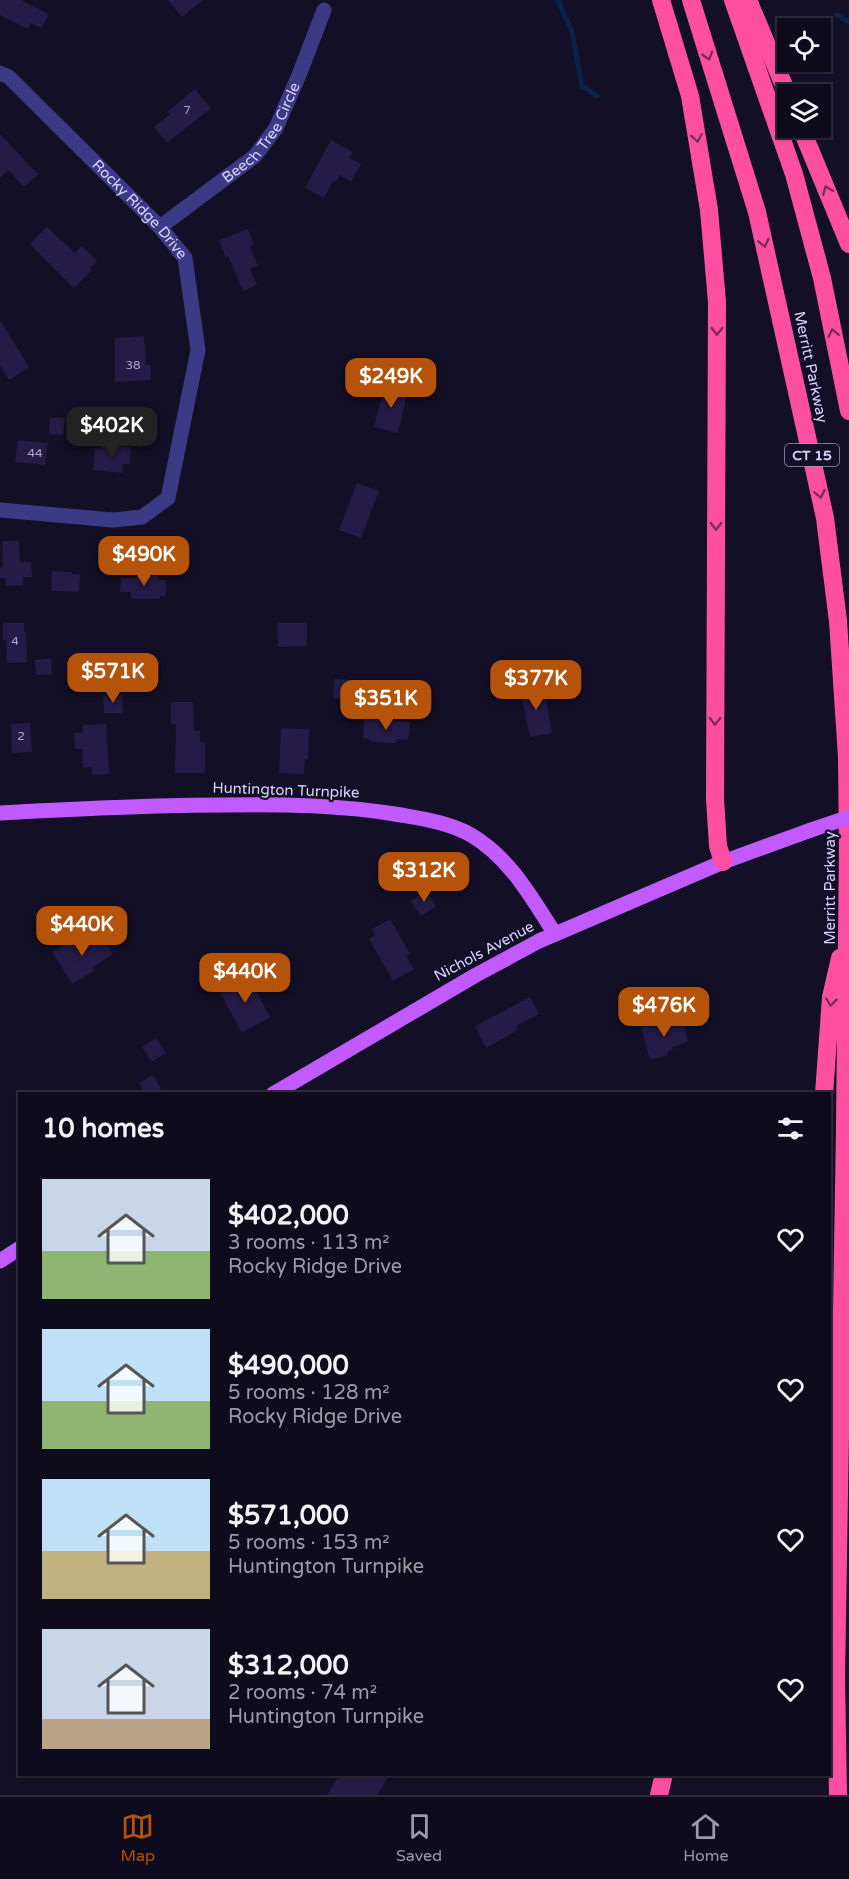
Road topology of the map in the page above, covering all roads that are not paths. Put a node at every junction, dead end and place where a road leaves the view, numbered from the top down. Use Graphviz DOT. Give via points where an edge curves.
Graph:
graph roads {
  1 [pos="661,0"];
  2 [pos="691,0"];
  3 [pos="733,0"];
  4 [pos="748,0"];
  5 [pos="324,10"];
  6 [pos="0,73"];
  7 [pos="783,84"];
  8 [pos="805,138"];
  9 [pos="160,226"];
  10 [pos="849,244"];
  11 [pos="849,411"];
  12 [pos="0,510"];
  13 [pos="0,813"];
  14 [pos="849,817"];
  15 [pos="723,862"];
  16 [pos="848,924"];
  17 [pos="555,934"];
  18 [pos="276,1092"];
  19 [pos="824,1092"];
  20 [pos="18,1249"];
  21 [pos="0,1261"];
  22 [pos="664,1776"];
  23 [pos="659,1795"];
  24 [pos="838,1795"];
  1 -- 15 [label="highway, one-way" via="690,96 709,210 717,302 715,799"];
  2 -- 16 [label="highway, Merritt Parkway / CT 15, one-way" via="757,212 825,518 838,621 848,757"];
  11 -- 3 [label="highway, Merritt Parkway, one-way" via="822,278 794,174"];
  4 -- 7 [label="highway"];
  5 -- 9 [label="street, Beech Tree Circle" via="276,128 255,156"];
  6 -- 9 [label="street, Rocky Ridge Drive" via="9,77"];
  10 -- 8 [label="highway, one-way"];
  9 -- 12 [label="street, Rocky Ridge Drive" via="184,258 198,350 168,498 142,518 113,520"];
  13 -- 17 [label="main road, Huntington Turnpike" via="278,804 378,811 436,822 470,834 497,854 517,875"];
  14 -- 15 [label="main road, bridge"];
  15 -- 17 [label="main road, Nichols Avenue"];
  16 -- 19 [label="highway, one-way" via="831,997"];
  16 -- 24 [label="highway, Merritt Parkway / CT 15" via="836,1678"];
  17 -- 18 [label="main road, Nichols Avenue" via="476,975"];
  20 -- 21 [label="main road"];
  22 -- 23 [label="highway"];
}
